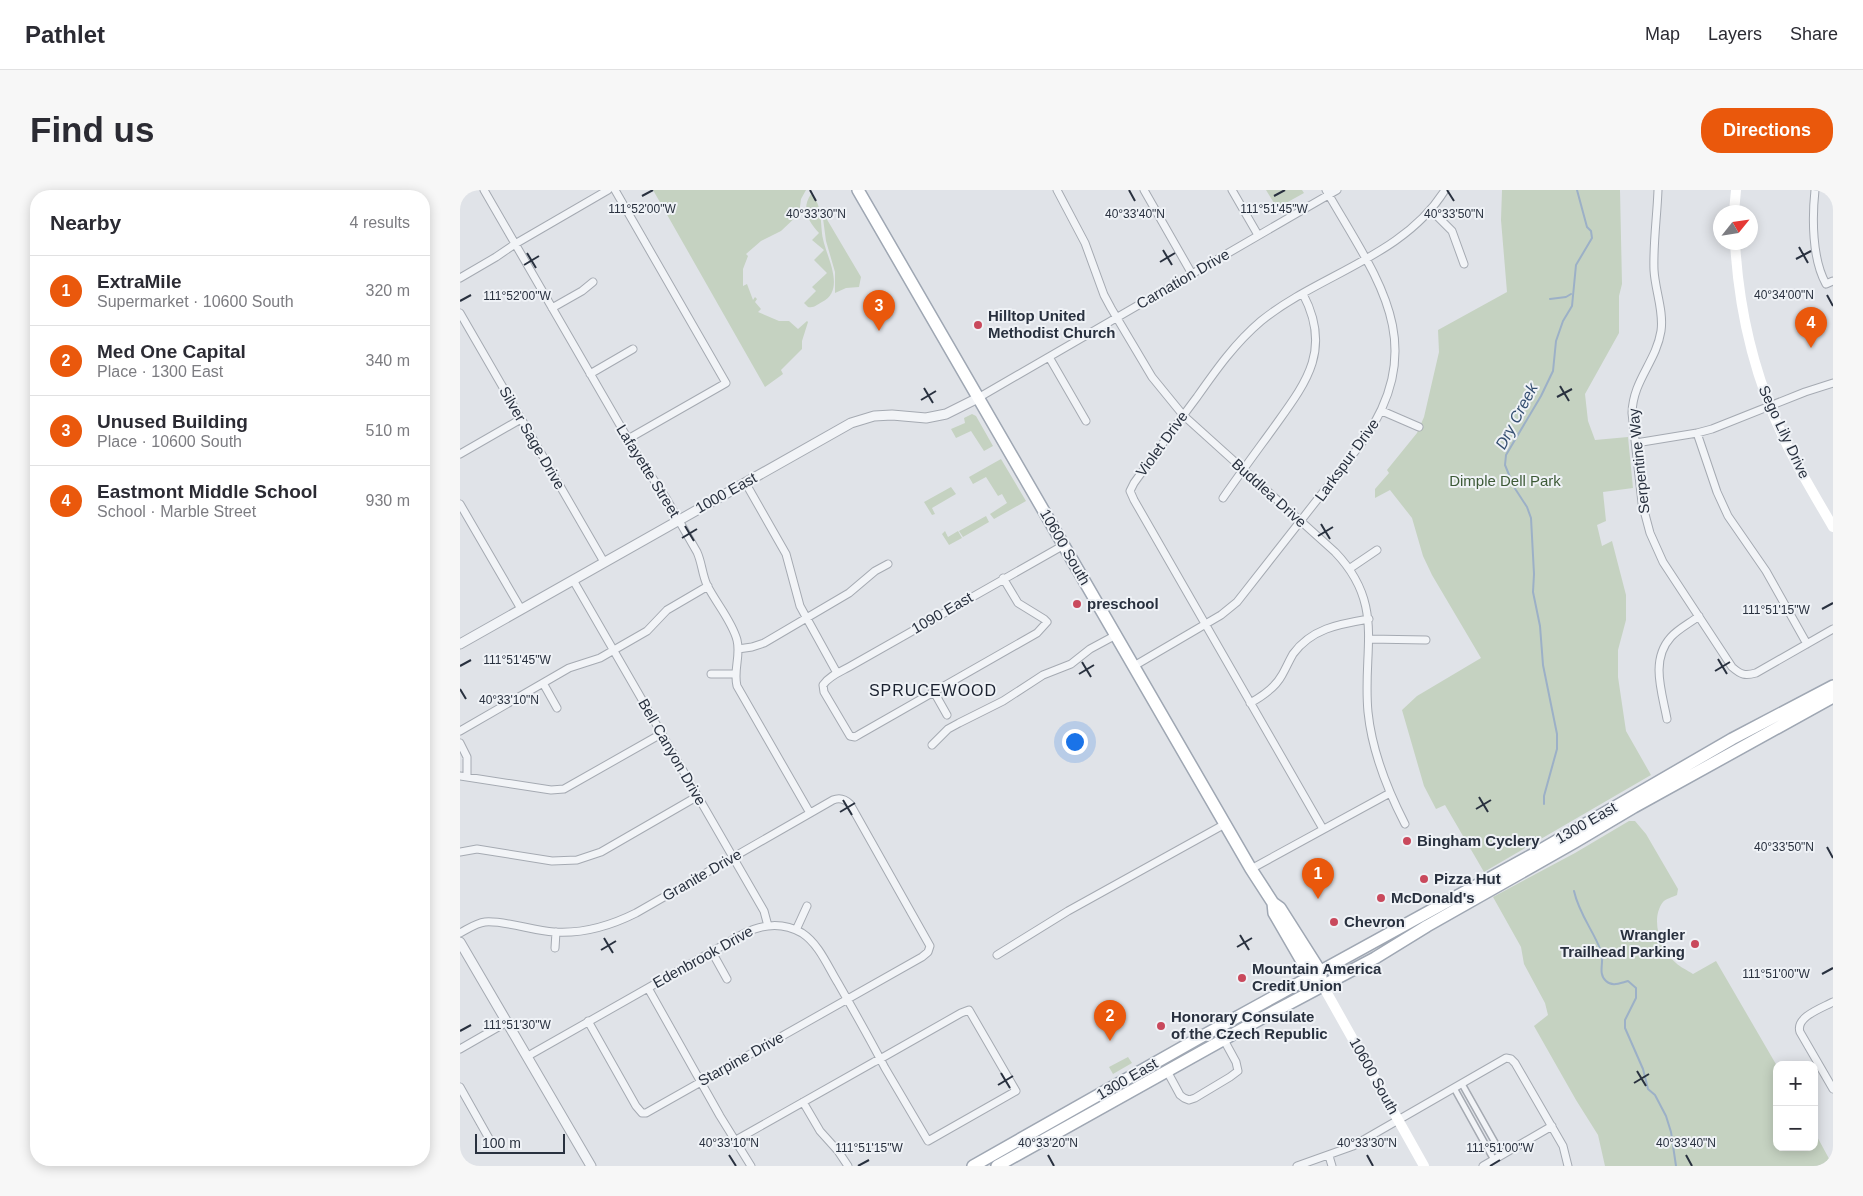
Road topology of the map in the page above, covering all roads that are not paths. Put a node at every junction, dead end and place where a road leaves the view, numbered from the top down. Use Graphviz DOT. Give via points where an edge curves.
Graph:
graph roads {
  1 [pos="484,190"];
  2 [pos="608,190"];
  3 [pos="616,190"];
  4 [pos="858,190"];
  5 [pos="1057,190"];
  6 [pos="1144,190"];
  7 [pos="1232,190"];
  8 [pos="1337,190"];
  9 [pos="1445,190"];
  10 [pos="1658,190"];
  11 [pos="1736,190"];
  12 [pos="1815,190"];
  13 [pos="1327,192"];
  14 [pos="1735,205"];
  15 [pos="1431,210"];
  16 [pos="1258,236"];
  17 [pos="515,244"];
  18 [pos="1735,250"];
  19 [pos="1365,259"];
  20 [pos="1464,264"];
  21 [pos="1192,274"];
  22 [pos="460,278"];
  23 [pos="593,282"];
  24 [pos="1830,283"];
  25 [pos="1303,294"];
  26 [pos="552,308"];
  27 [pos="460,313"];
  28 [pos="1116,317"];
  29 [pos="633,349"];
  30 [pos="1049,357"];
  31 [pos="590,374"];
  32 [pos="1833,383"];
  33 [pos="978,398"];
  34 [pos="1769,406"];
  35 [pos="1382,411"];
  36 [pos="1183,416"];
  37 [pos="521,419"];
  38 [pos="1086,421"];
  39 [pos="1419,427"];
  40 [pos="1697,433"];
  41 [pos="628,439"];
  42 [pos="1636,443"];
  43 [pos="460,454"];
  44 [pos="1243,470"];
  45 [pos="746,482"];
  46 [pos="1223,498"];
  47 [pos="460,504"];
  48 [pos="679,520"];
  49 [pos="1301,522"];
  50 [pos="1833,527"];
  51 [pos="1064,545"];
  52 [pos="1377,550"];
  53 [pos="604,562"];
  54 [pos="888,564"];
  55 [pos="1349,569"];
  56 [pos="1003,578"];
  57 [pos="573,580"];
  58 [pos="708,586"];
  59 [pos="521,609"];
  60 [pos="1699,616"];
  61 [pos="806,618"];
  62 [pos="1369,619"];
  63 [pos="1206,625"];
  64 [pos="1833,629"];
  65 [pos="1116,635"];
  66 [pos="1370,639"];
  67 [pos="1426,640"];
  68 [pos="460,644"];
  69 [pos="1807,644"];
  70 [pos="738,648"];
  71 [pos="614,651"];
  72 [pos="1134,666"];
  73 [pos="838,673"];
  74 [pos="711,674"];
  75 [pos="735,674"];
  76 [pos="543,683"];
  77 [pos="1833,686"];
  78 [pos="1833,691"];
  79 [pos="934,692"];
  80 [pos="1833,697"];
  81 [pos="1250,703"];
  82 [pos="557,708"];
  83 [pos="1811,709"];
  84 [pos="947,715"];
  85 [pos="1667,719"];
  86 [pos="460,731"];
  87 [pos="662,734"];
  88 [pos="460,743"];
  89 [pos="932,745"];
  90 [pos="464,776"];
  91 [pos="1390,793"];
  92 [pos="698,796"];
  93 [pos="810,813"];
  94 [pos="1225,824"];
  95 [pos="1405,824"];
  96 [pos="1323,829"];
  97 [pos="460,852"];
  98 [pos="733,857"];
  99 [pos="1251,869"];
  100 [pos="807,906"];
  101 [pos="768,926"];
  102 [pos="796,930"];
  103 [pos="556,932"];
  104 [pos="460,933"];
  105 [pos="460,942"];
  106 [pos="555,948"];
  107 [pos="930,949"];
  108 [pos="712,952"];
  109 [pos="997,954"];
  110 [pos="1315,974"];
  111 [pos="728,979"];
  112 [pos="1323,986"];
  113 [pos="648,988"];
  114 [pos="847,999"];
  115 [pos="1833,1002"];
  116 [pos="588,1021"];
  117 [pos="507,1022"];
  118 [pos="1224,1040"];
  119 [pos="460,1049"];
  120 [pos="528,1056"];
  121 [pos="880,1059"];
  122 [pos="1167,1071"];
  123 [pos="701,1082"];
  124 [pos="1462,1084"];
  125 [pos="460,1087"];
  126 [pos="1454,1088"];
  127 [pos="1833,1089"];
  128 [pos="803,1102"];
  129 [pos="1398,1120"];
  130 [pos="1552,1126"];
  131 [pos="736,1140"];
  132 [pos="491,1142"];
  133 [pos="1502,1155"];
  134 [pos="1329,1156"];
  135 [pos="1488,1164"];
  136 [pos="591,1166"];
  137 [pos="751,1166"];
  138 [pos="848,1166"];
  139 [pos="973,1166"];
  140 [pos="997,1166"];
  141 [pos="1297,1166"];
  142 [pos="1332,1166"];
  143 [pos="1424,1166"];
  144 [pos="1568,1166"];
  1 -- 17 [label="street, Lafayette Street"];
  2 -- 17 [label="street"];
  3 -- 41 [label="street" via="726,383"];
  4 -- 33 [label="main road, 10600 South"];
  5 -- 28 [label="street, Buddlea Drive" via="1085,243 1104,295"];
  6 -- 21 [label="street"];
  7 -- 16 [label="street"];
  8 -- 13 [label="street, Carnation Drive"];
  9 -- 15 [label="street, Violet Drive"];
  10 -- 42 [label="street, Serpentine Way" via="1654,269 1661,329 1656,349 1632,401"];
  11 -- 14 [label="main road"];
  12 -- 24 [label="street" via="1814,231 1820,267"];
  13 -- 16 [label="street, Carnation Drive"];
  13 -- 19 [label="street, Larkspur Drive"];
  15 -- 19 [label="street, Violet Drive" via="1406,234"];
  15 -- 20 [label="street" via="1452,231"];
  16 -- 21 [label="street, Carnation Drive"];
  17 -- 22 [label="street"];
  17 -- 26 [label="street, Lafayette Street"];
  18 -- 34 [label="main road, Sego Lily Drive" via="1745,326"];
  19 -- 25 [label="street, Violet Drive"];
  19 -- 35 [label="street, Larkspur Drive" via="1388,302 1394,324 1394,368"];
  21 -- 28 [label="street, Carnation Drive"];
  23 -- 26 [label="street"];
  25 -- 36 [label="street, Violet Drive" via="1262,320 1239,341"];
  25 -- 44 [label="street" via="1312,314 1316,337 1310,373"];
  26 -- 31 [label="street, Lafayette Street"];
  27 -- 37 [label="street, Silver Sage Drive"];
  28 -- 30 [label="street, Carnation Drive"];
  28 -- 36 [label="street, Buddlea Drive" via="1152,377"];
  29 -- 31 [label="street"];
  30 -- 33 [label="street, Carnation Drive"];
  30 -- 38 [label="street"];
  31 -- 41 [label="street, Lafayette Street"];
  32 -- 34 [label="street"];
  33 -- 45 [label="street, 1000 East" via="946,414 926,418 892,415 862,418"];
  33 -- 51 [label="main road, 10600 South"];
  34 -- 40 [label="street"];
  34 -- 50 [label="main road, Sego Lily Drive"];
  35 -- 39 [label="street"];
  35 -- 49 [label="street, Larkspur Drive" via="1364,440"];
  36 -- 44 [label="street, Buddlea Drive"];
  36 -- 63 [label="street, Violet Drive" via="1130,491"];
  37 -- 43 [label="street"];
  37 -- 53 [label="street, Silver Sage Drive"];
  40 -- 42 [label="street"];
  40 -- 69 [label="street" via="1728,516 1766,571"];
  41 -- 48 [label="street, Lafayette Street"];
  42 -- 60 [label="street, Serpentine Way" via="1642,503 1650,533 1664,562"];
  44 -- 46 [label="street"];
  44 -- 49 [label="street, Buddlea Drive"];
  45 -- 48 [label="street, 1000 East"];
  45 -- 61 [label="street" via="786,554"];
  47 -- 59 [label="street"];
  48 -- 53 [label="street, 1000 East"];
  48 -- 58 [label="street, Lafayette Street" via="700,559"];
  49 -- 55 [label="street, Buddlea Drive"];
  49 -- 63 [label="street, Larkspur Drive" via="1237,602"];
  51 -- 56 [label="street, 1090 East"];
  51 -- 65 [label="main road, 10600 South"];
  52 -- 55 [label="street"];
  53 -- 57 [label="street, 1000 East"];
  54 -- 61 [label="street" via="849,593"];
  55 -- 62 [label="street, Buddlea Drive" via="1362,591"];
  56 -- 73 [label="street, 1090 East"];
  56 -- 79 [label="street" via="1018,603 1047,622 1036,633"];
  57 -- 59 [label="street, 1000 East"];
  57 -- 71 [label="street, Bell Canyon Drive"];
  58 -- 70 [label="street, Lafayette Street" via="735,635"];
  58 -- 71 [label="street" via="667,610 648,631"];
  59 -- 68 [label="street, 1000 East"];
  60 -- 69 [label="street, Serpentine Way" via="1740,674 1756,673"];
  60 -- 85 [label="street" via="1671,636 1661,654 1659,673"];
  61 -- 70 [label="street" via="758,646"];
  61 -- 73 [label="street"];
  62 -- 66 [label="street, Buddlea Drive"];
  62 -- 81 [label="street" via="1335,624 1321,630 1294,654 1271,690"];
  63 -- 72 [label="street, Larkspur Drive"];
  63 -- 81 [label="street, Violet Drive"];
  64 -- 69 [label="street"];
  65 -- 72 [label="main road, 10600 South"];
  65 -- 89 [label="street" via="1071,664 1043,675 959,723"];
  66 -- 67 [label="street"];
  66 -- 91 [label="street, Buddlea Drive" via="1368,712 1377,755"];
  70 -- 75 [label="street, Lafayette Street"];
  71 -- 76 [label="street" via="570,668"];
  71 -- 87 [label="street, Bell Canyon Drive"];
  72 -- 94 [label="main road, 10600 South"];
  73 -- 79 [label="street, 1090 East" via="823,685 842,724 853,737"];
  74 -- 75 [label="street"];
  75 -- 93 [label="street, Lafayette Street" via="740,692"];
  76 -- 82 [label="street"];
  76 -- 86 [label="street"];
  77 -- 110 [label="main road, 1300 East"];
  78 -- 83 [label="main road" via="1813,702"];
  79 -- 84 [label="street"];
  80 -- 83 [label="main road, 1300 East"];
  81 -- 96 [label="street, Violet Drive"];
  83 -- 112 [label="main road, 1300 East"];
  87 -- 90 [label="street" via="564,789 551,790"];
  87 -- 92 [label="street, Bell Canyon Drive"];
  88 -- 90 [label="street" via="467,757"];
  91 -- 95 [label="street, Buddlea Drive"];
  91 -- 96 [label="street"];
  92 -- 97 [label="street" via="601,852 577,860 552,861 477,849"];
  92 -- 98 [label="street, Bell Canyon Drive"];
  93 -- 98 [label="street, Granite Drive"];
  93 -- 107 [label="street, Granite Drive" via="832,800 842,798 850,804"];
  94 -- 99 [label="main road, 10600 South"];
  94 -- 109 [label="street"];
  96 -- 99 [label="street"];
  98 -- 101 [label="street, Bell Canyon Drive" via="764,910"];
  98 -- 103 [label="street, Granite Drive" via="621,920 589,930"];
  99 -- 110 [label="main road, 10600 South" via="1273,903 1280,908"];
  100 -- 102 [label="street"];
  101 -- 102 [label="street, Edenbrook Drive"];
  101 -- 108 [label="street, Edenbrook Drive" via="751,930"];
  102 -- 114 [label="street, Edenbrook Drive" via="815,945"];
  103 -- 104 [label="street, Granite Drive" via="490,922 476,924"];
  103 -- 106 [label="street"];
  105 -- 117 [label="street"];
  107 -- 114 [label="street, Starpine Drive" via="922,957"];
  108 -- 111 [label="street"];
  108 -- 113 [label="street, Edenbrook Drive"];
  110 -- 112 [label="main road, 10600 South"];
  110 -- 139 [label="main road, 1300 East"];
  112 -- 118 [label="main road, 1300 East"];
  112 -- 129 [label="main road, 10600 South"];
  113 -- 116 [label="street, Edenbrook Drive"];
  113 -- 123 [label="street"];
  114 -- 121 [label="street, Edenbrook Drive"];
  114 -- 123 [label="street, Starpine Drive"];
  115 -- 127 [label="street" via="1800,1022 1799,1026"];
  116 -- 120 [label="street, Edenbrook Drive"];
  116 -- 123 [label="street, Starpine Drive" via="642,1113"];
  117 -- 119 [label="street"];
  117 -- 120 [label="street"];
  118 -- 122 [label="main road, 1300 East"];
  118 -- 122 [label="street" via="1238,1070 1230,1078 1189,1100 1180,1095"];
  120 -- 136 [label="street"];
  121 -- 121 [label="street, Edenbrook Drive" via="928,1141 1016,1091 969,1010"];
  121 -- 128 [label="street"];
  122 -- 140 [label="main road, 1300 East"];
  123 -- 131 [label="street"];
  124 -- 126 [label="street"];
  124 -- 130 [label="street" via="1506,1058 1511,1059"];
  124 -- 133 [label="street"];
  125 -- 132 [label="street"];
  126 -- 129 [label="street"];
  126 -- 135 [label="street"];
  128 -- 131 [label="street"];
  128 -- 138 [label="street"];
  129 -- 134 [label="street"];
  129 -- 143 [label="main road, 10600 South"];
  130 -- 133 [label="street"];
  130 -- 144 [label="street" via="1566,1151"];
  131 -- 137 [label="street"];
  133 -- 135 [label="street"];
  134 -- 141 [label="street"];
  134 -- 142 [label="street"];
}
